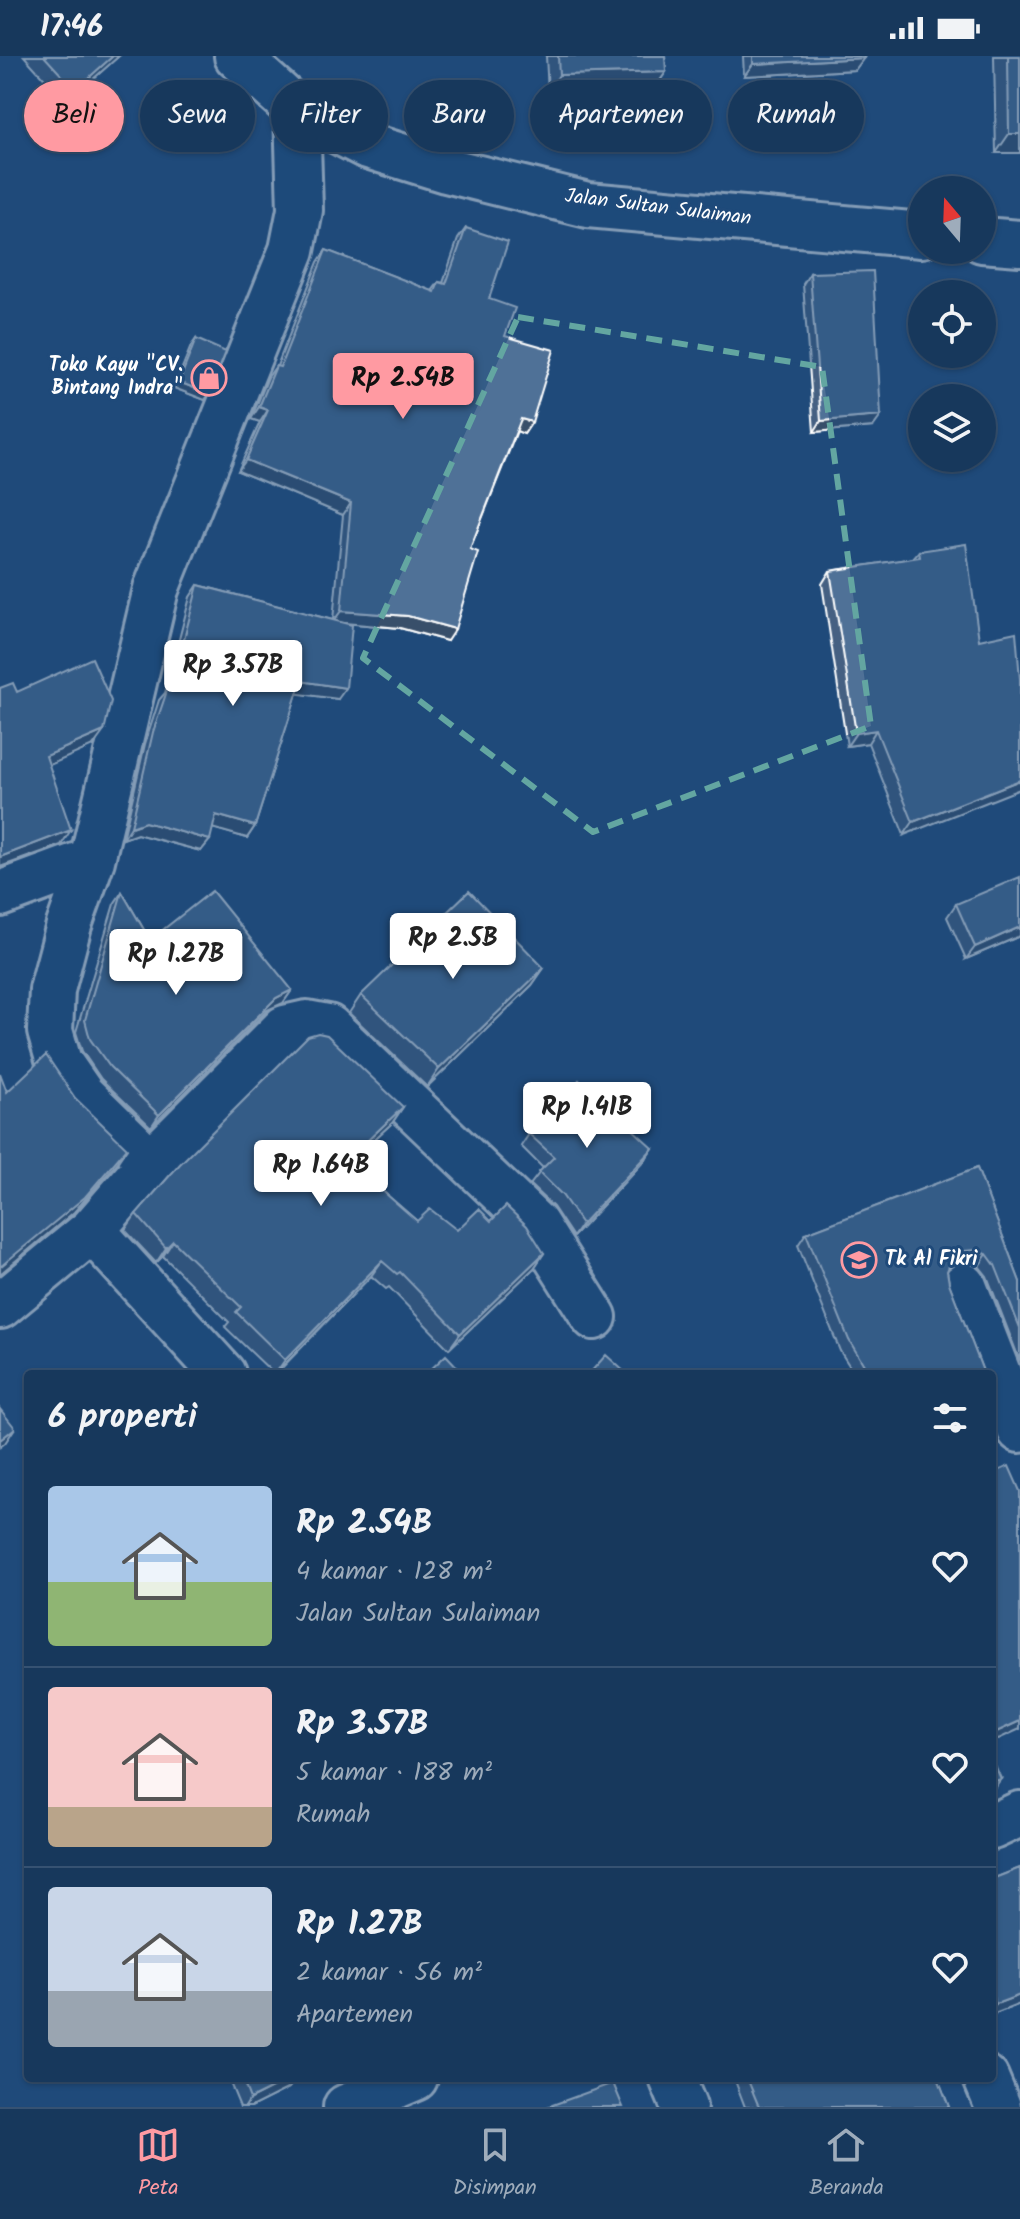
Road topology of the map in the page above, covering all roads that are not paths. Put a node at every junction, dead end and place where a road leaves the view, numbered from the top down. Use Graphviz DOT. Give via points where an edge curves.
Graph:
graph roads {
  1 [pos="237,56"];
  2 [pos="271,87"];
  3 [pos="388,151"];
  4 [pos="298,152"];
  5 [pos="908,234"];
  6 [pos="996,241"];
  7 [pos="1020,243"];
  8 [pos="92,860"];
  9 [pos="0,894"];
  10 [pos="151,1162"];
  11 [pos="92,1230"];
  12 [pos="964,1286"];
  13 [pos="0,1306"];
  14 [pos="594,1317"];
  15 [pos="219,1370"];
  16 [pos="1020,1430"];
  17 [pos="1020,1814"];
  18 [pos="996,1825"];
  19 [pos="407,2082"];
  20 [pos="674,2082"];
  21 [pos="988,2082"];
  22 [pos="361,2104"];
  23 [pos="684,2107"];
  24 [pos="998,2107"];
  1 -- 2 [label="street, Jalan Sultan Sulaiman"];
  3 -- 5 [label="street, Jalan Sultan Sulaiman" via="588,205"];
  4 -- 8 [label="street" via="300,210 292,250 156,589"];
  6 -- 7 [label="street"];
  8 -- 9 [label="street"];
  8 -- 10 [label="street" via="52,990 50,1031 59,1062 82,1095"];
  10 -- 11 [label="street"];
  10 -- 14 [label="street" via="285,1028 307,1023 328,1027 536,1225"];
  11 -- 13 [label="street"];
  11 -- 15 [label="street"];
  12 -- 16 [label="street"];
  17 -- 18 [label="street"];
  19 -- 22 [label="street"];
  20 -- 23 [label="street"];
  21 -- 24 [label="street"];
}
